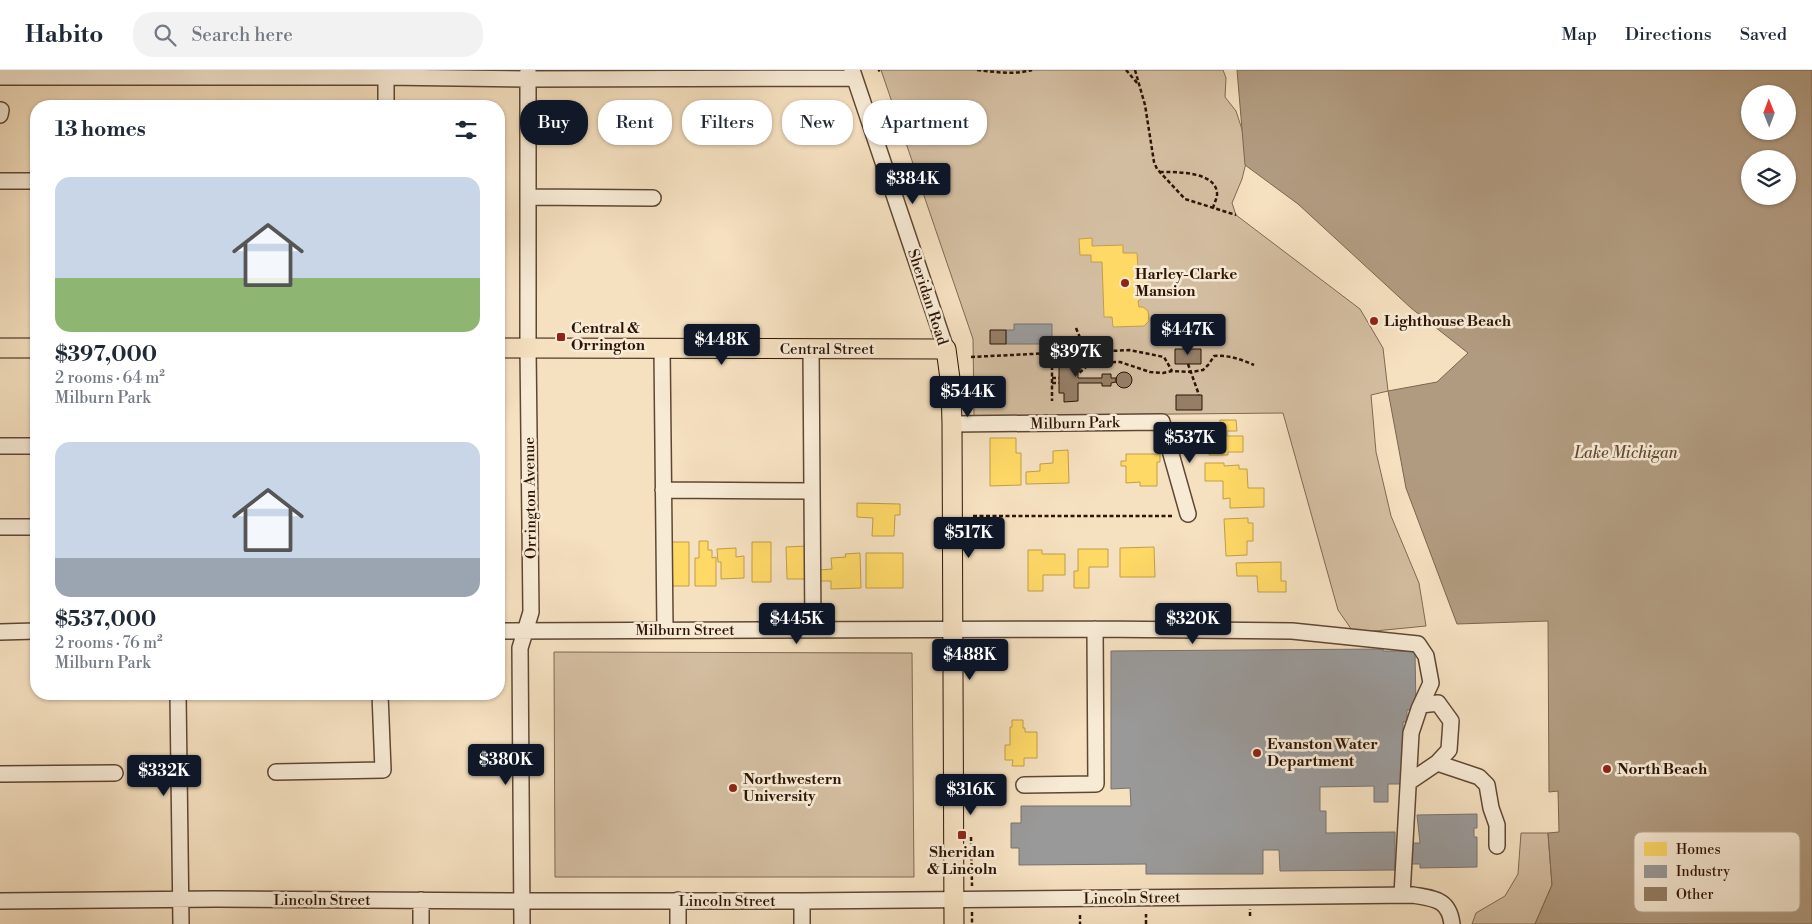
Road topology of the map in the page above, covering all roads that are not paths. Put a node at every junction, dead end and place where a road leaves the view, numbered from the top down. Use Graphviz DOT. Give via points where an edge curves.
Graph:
graph roads {
  1 [pos="327,74"];
  2 [pos="686,74"];
  3 [pos="853,74"];
  4 [pos="528,75"];
  5 [pos="0,77"];
  6 [pos="386,77"];
  7 [pos="386,100"];
  8 [pos="0,110"];
  9 [pos="0,115"];
  10 [pos="0,181"];
  11 [pos="30,181"];
  12 [pos="528,197"];
  13 [pos="653,198"];
  14 [pos="0,348"];
  15 [pos="30,348"];
  16 [pos="505,348"];
  17 [pos="528,348"];
  18 [pos="662,349"];
  19 [pos="811,349"];
  20 [pos="946,349"];
  21 [pos="952,424"];
  22 [pos="0,446"];
  23 [pos="30,446"];
  24 [pos="663,490"];
  25 [pos="812,491"];
  26 [pos="1188,514"];
  27 [pos="0,527"];
  28 [pos="30,527"];
  29 [pos="1095,629"];
  30 [pos="526,630"];
  31 [pos="665,630"];
  32 [pos="813,630"];
  33 [pos="953,630"];
  34 [pos="30,631"];
  35 [pos="505,631"];
  36 [pos="0,632"];
  37 [pos="178,700"];
  38 [pos="380,700"];
  39 [pos="1421,705"];
  40 [pos="1437,762"];
  41 [pos="276,772"];
  42 [pos="115,773"];
  43 [pos="0,774"];
  44 [pos="1409,782"];
  45 [pos="1024,785"];
  46 [pos="1497,846"];
  47 [pos="1402,895"];
  48 [pos="180,899"];
  49 [pos="421,900"];
  50 [pos="678,900"];
  51 [pos="954,900"];
  52 [pos="0,901"];
  53 [pos="522,901"];
  54 [pos="802,901"];
  55 [pos="1450,917"];
  56 [pos="181,924"];
  57 [pos="421,924"];
  58 [pos="522,924"];
  59 [pos="678,924"];
  60 [pos="802,924"];
  61 [pos="954,924"];
  1 -- 5 [label="street"];
  1 -- 6 [label="street"];
  2 -- 3 [label="street"];
  2 -- 4 [label="street"];
  3 -- 20 [label="street, Sheridan Road"];
  4 -- 6 [label="street"];
  4 -- 12 [label="street, Orrington Avenue"];
  6 -- 7 [label="street"];
  8 -- 9 [label="street"];
  10 -- 11 [label="street"];
  12 -- 13 [label="street"];
  12 -- 17 [label="street, Orrington Avenue"];
  14 -- 15 [label="main road"];
  16 -- 17 [label="main road, Central Street"];
  17 -- 18 [label="main road, Central Street"];
  17 -- 30 [label="street, Orrington Avenue" via="531,612"];
  18 -- 19 [label="main road, Central Street"];
  18 -- 24 [label="street"];
  19 -- 20 [label="main road, Central Street"];
  19 -- 25 [label="street"];
  20 -- 21 [label="main road, Sheridan Road"];
  21 -- 26 [label="street, Milburn Park" via="1162,422"];
  21 -- 33 [label="main road, Sheridan Road"];
  22 -- 23 [label="street"];
  24 -- 25 [label="street"];
  24 -- 31 [label="street"];
  25 -- 32 [label="street"];
  27 -- 28 [label="street"];
  29 -- 33 [label="street, Milburn Street"];
  29 -- 39 [label="street, Milburn Street" via="1292,631 1418,644 1426,656 1431,683"];
  29 -- 45 [label="street" via="1096,784"];
  30 -- 31 [label="street, Milburn Street"];
  30 -- 35 [label="street, Milburn Street"];
  30 -- 53 [label="street, Orrington Avenue" via="520,648"];
  31 -- 32 [label="street, Milburn Street"];
  32 -- 33 [label="street, Milburn Street"];
  33 -- 51 [label="main road, Sheridan Road"];
  34 -- 36 [label="street"];
  37 -- 48 [label="street"];
  38 -- 41 [label="street" via="383,770"];
  39 -- 40 [label="street" via="1438,704 1451,722 1448,750"];
  39 -- 44 [label="street" via="1411,733"];
  40 -- 44 [label="street"];
  40 -- 46 [label="street" via="1479,777 1487,785 1497,824"];
  42 -- 43 [label="street"];
  44 -- 47 [label="street"];
  47 -- 51 [label="street, Lincoln Street"];
  47 -- 55 [label="street, Lincoln Street" via="1440,901"];
  48 -- 49 [label="street, Lincoln Street"];
  48 -- 52 [label="street, Lincoln Street"];
  48 -- 56 [label="street"];
  49 -- 53 [label="street, Lincoln Street"];
  49 -- 57 [label="street"];
  50 -- 53 [label="street, Lincoln Street"];
  50 -- 54 [label="street, Lincoln Street"];
  50 -- 59 [label="street"];
  51 -- 54 [label="street, Lincoln Street"];
  51 -- 61 [label="main road, Sheridan Road"];
  53 -- 58 [label="street, Orrington Avenue"];
  54 -- 60 [label="street"];
}
